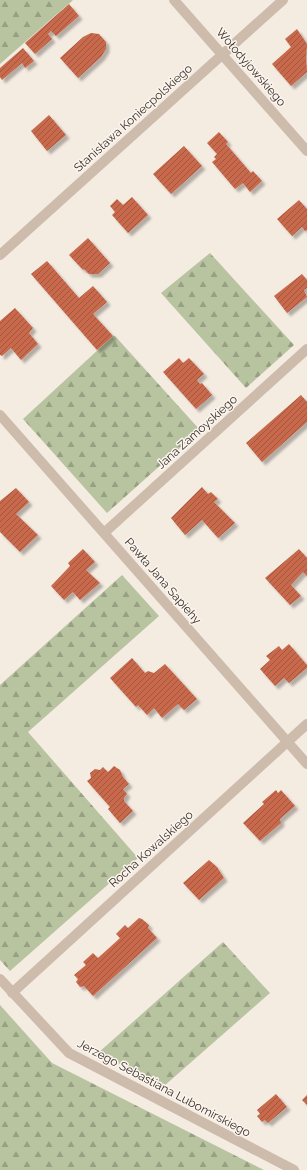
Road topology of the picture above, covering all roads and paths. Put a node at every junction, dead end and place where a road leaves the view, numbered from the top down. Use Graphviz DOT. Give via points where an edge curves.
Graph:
graph roads {
  1 [pos="174,0"];
  2 [pos="283,0"];
  3 [pos="223,54"];
  4 [pos="307,151"];
  5 [pos="0,255"];
  6 [pos="307,349"];
  7 [pos="0,415"];
  8 [pos="104,533"];
  9 [pos="307,724"];
  10 [pos="287,742"];
  11 [pos="307,764"];
  12 [pos="0,979"];
  13 [pos="12,993"];
  14 [pos="294,1170"];
  1 -- 3 [label="street, Wołodyjowskiego"];
  2 -- 3 [label="street, Stanisława Koniecpolskiego"];
  3 -- 4 [label="street, Wołodyjowskiego"];
  3 -- 5 [label="street, Stanisława Koniecpolskiego"];
  6 -- 8 [label="street, Jana Zamoyskiego"];
  7 -- 8 [label="street, Pawła Jana Sapiehy"];
  8 -- 10 [label="street, Pawła Jana Sapiehy"];
  9 -- 10 [label="street, Rocha Kowalskiego"];
  10 -- 11 [label="street, Pawła Jana Sapiehy"];
  10 -- 13 [label="street, Rocha Kowalskiego"];
  12 -- 13 [label="street, Jerzego Sebastiana Lubomirskiego"];
  13 -- 14 [label="street, Jerzego Sebastiana Lubomirskiego" via="69,1053"];
}
